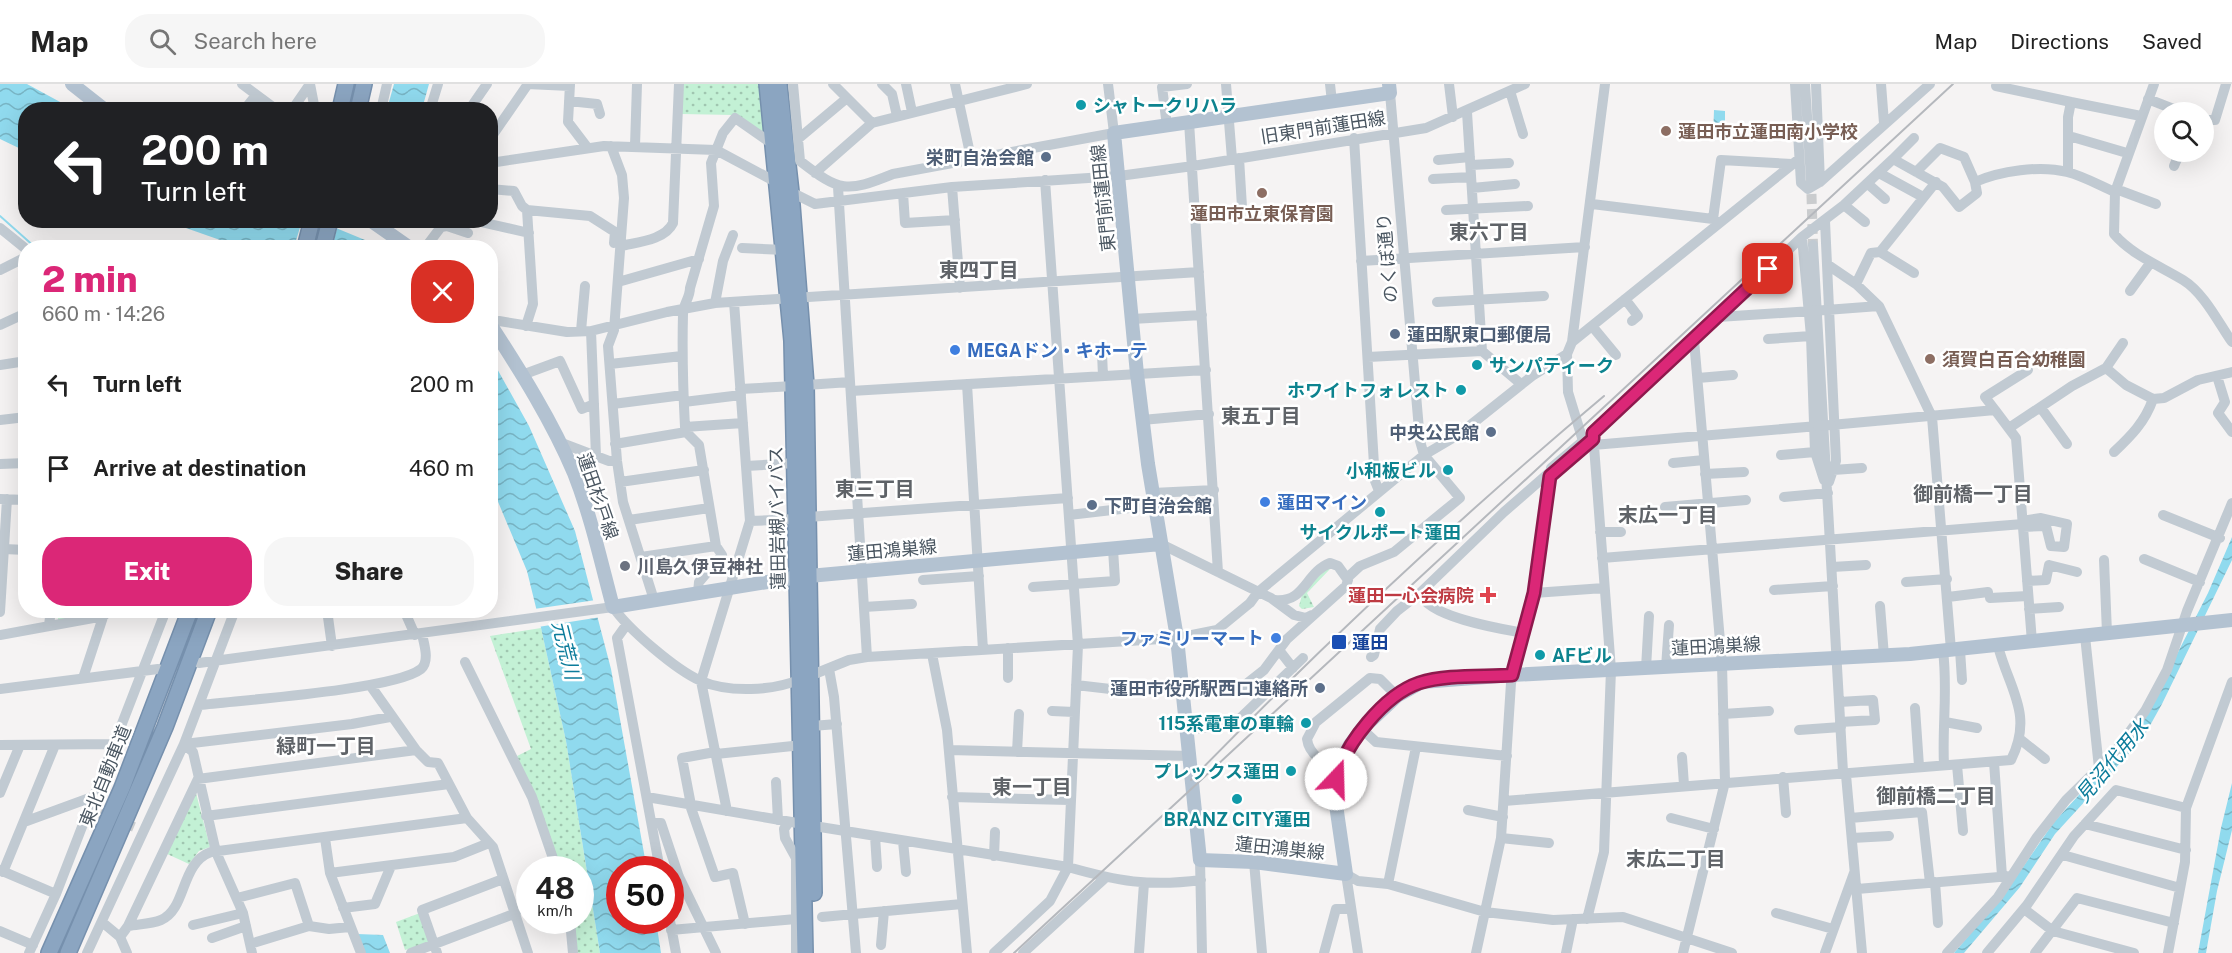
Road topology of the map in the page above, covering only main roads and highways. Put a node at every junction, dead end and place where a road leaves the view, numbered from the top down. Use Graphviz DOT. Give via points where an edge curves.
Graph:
graph roads {
  1 [pos="72,84"];
  2 [pos="344,84"];
  3 [pos="767,84"];
  4 [pos="779,84"];
  5 [pos="378,85"];
  6 [pos="1390,89"];
  7 [pos="95,102"];
  8 [pos="341,102"];
  9 [pos="364,102"];
  10 [pos="785,187"];
  11 [pos="381,228"];
  12 [pos="399,240"];
  13 [pos="795,299"];
  14 [pos="498,337"];
  15 [pos="800,386"];
  16 [pos="802,518"];
  17 [pos="1161,544"];
  18 [pos="804,577"];
  19 [pos="187,618"];
  20 [pos="206,618"];
  21 [pos="2232,620"];
  22 [pos="806,677"];
  23 [pos="796,823"];
  24 [pos="49,953"];
  25 [pos="68,953"];
  26 [pos="805,953"];
  27 [pos="814,953"];
  1 -- 7 [label="main road"];
  2 -- 8 [label="highway"];
  3 -- 10 [label="highway, 蓮田岩槻バイパス" via="774,145"];
  4 -- 10 [label="highway, 蓮田岩槻バイパス"];
  5 -- 9 [label="highway"];
  6 -- 17 [label="main road, 東門前蓮田線" via="1332,102 1114,134 1142,420"];
  10 -- 13 [label="highway, 蓮田岩槻バイパス"];
  10 -- 13 [label="highway, 蓮田岩槻バイパス" via="785,250"];
  11 -- 12 [label="main road"];
  13 -- 15 [label="highway, 蓮田岩槻バイパス"];
  14 -- 18 [label="main road, 蓮田杉戸線" via="559,442 585,505 609,607"];
  15 -- 16 [label="highway, 蓮田岩槻バイパス"];
  15 -- 16 [label="highway, 蓮田岩槻バイパス" via="796,463"];
  16 -- 18 [label="highway, 蓮田岩槻バイパス"];
  17 -- 18 [label="main road, 蓮田鴻巣線"];
  17 -- 21 [label="main road, 蓮田鴻巣線" via="1189,729 1200,860 1254,862 1346,874 1335,798 1338,769 1362,729 1397,696 1422,682 1884,656"];
  18 -- 22 [label="highway, 蓮田岩槻バイパス"];
  19 -- 24 [label="highway, 東北自動車道" via="122,788"];
  20 -- 25 [label="highway, 東北自動車道" via="165,727"];
  22 -- 23 [label="highway, 蓮田岩槻バイパス"];
  22 -- 23 [label="highway, 蓮田岩槻バイパス" via="812,726"];
  23 -- 26 [label="highway, 蓮田岩槻バイパス"];
  23 -- 27 [label="highway, 蓮田岩槻バイパス"];
}
